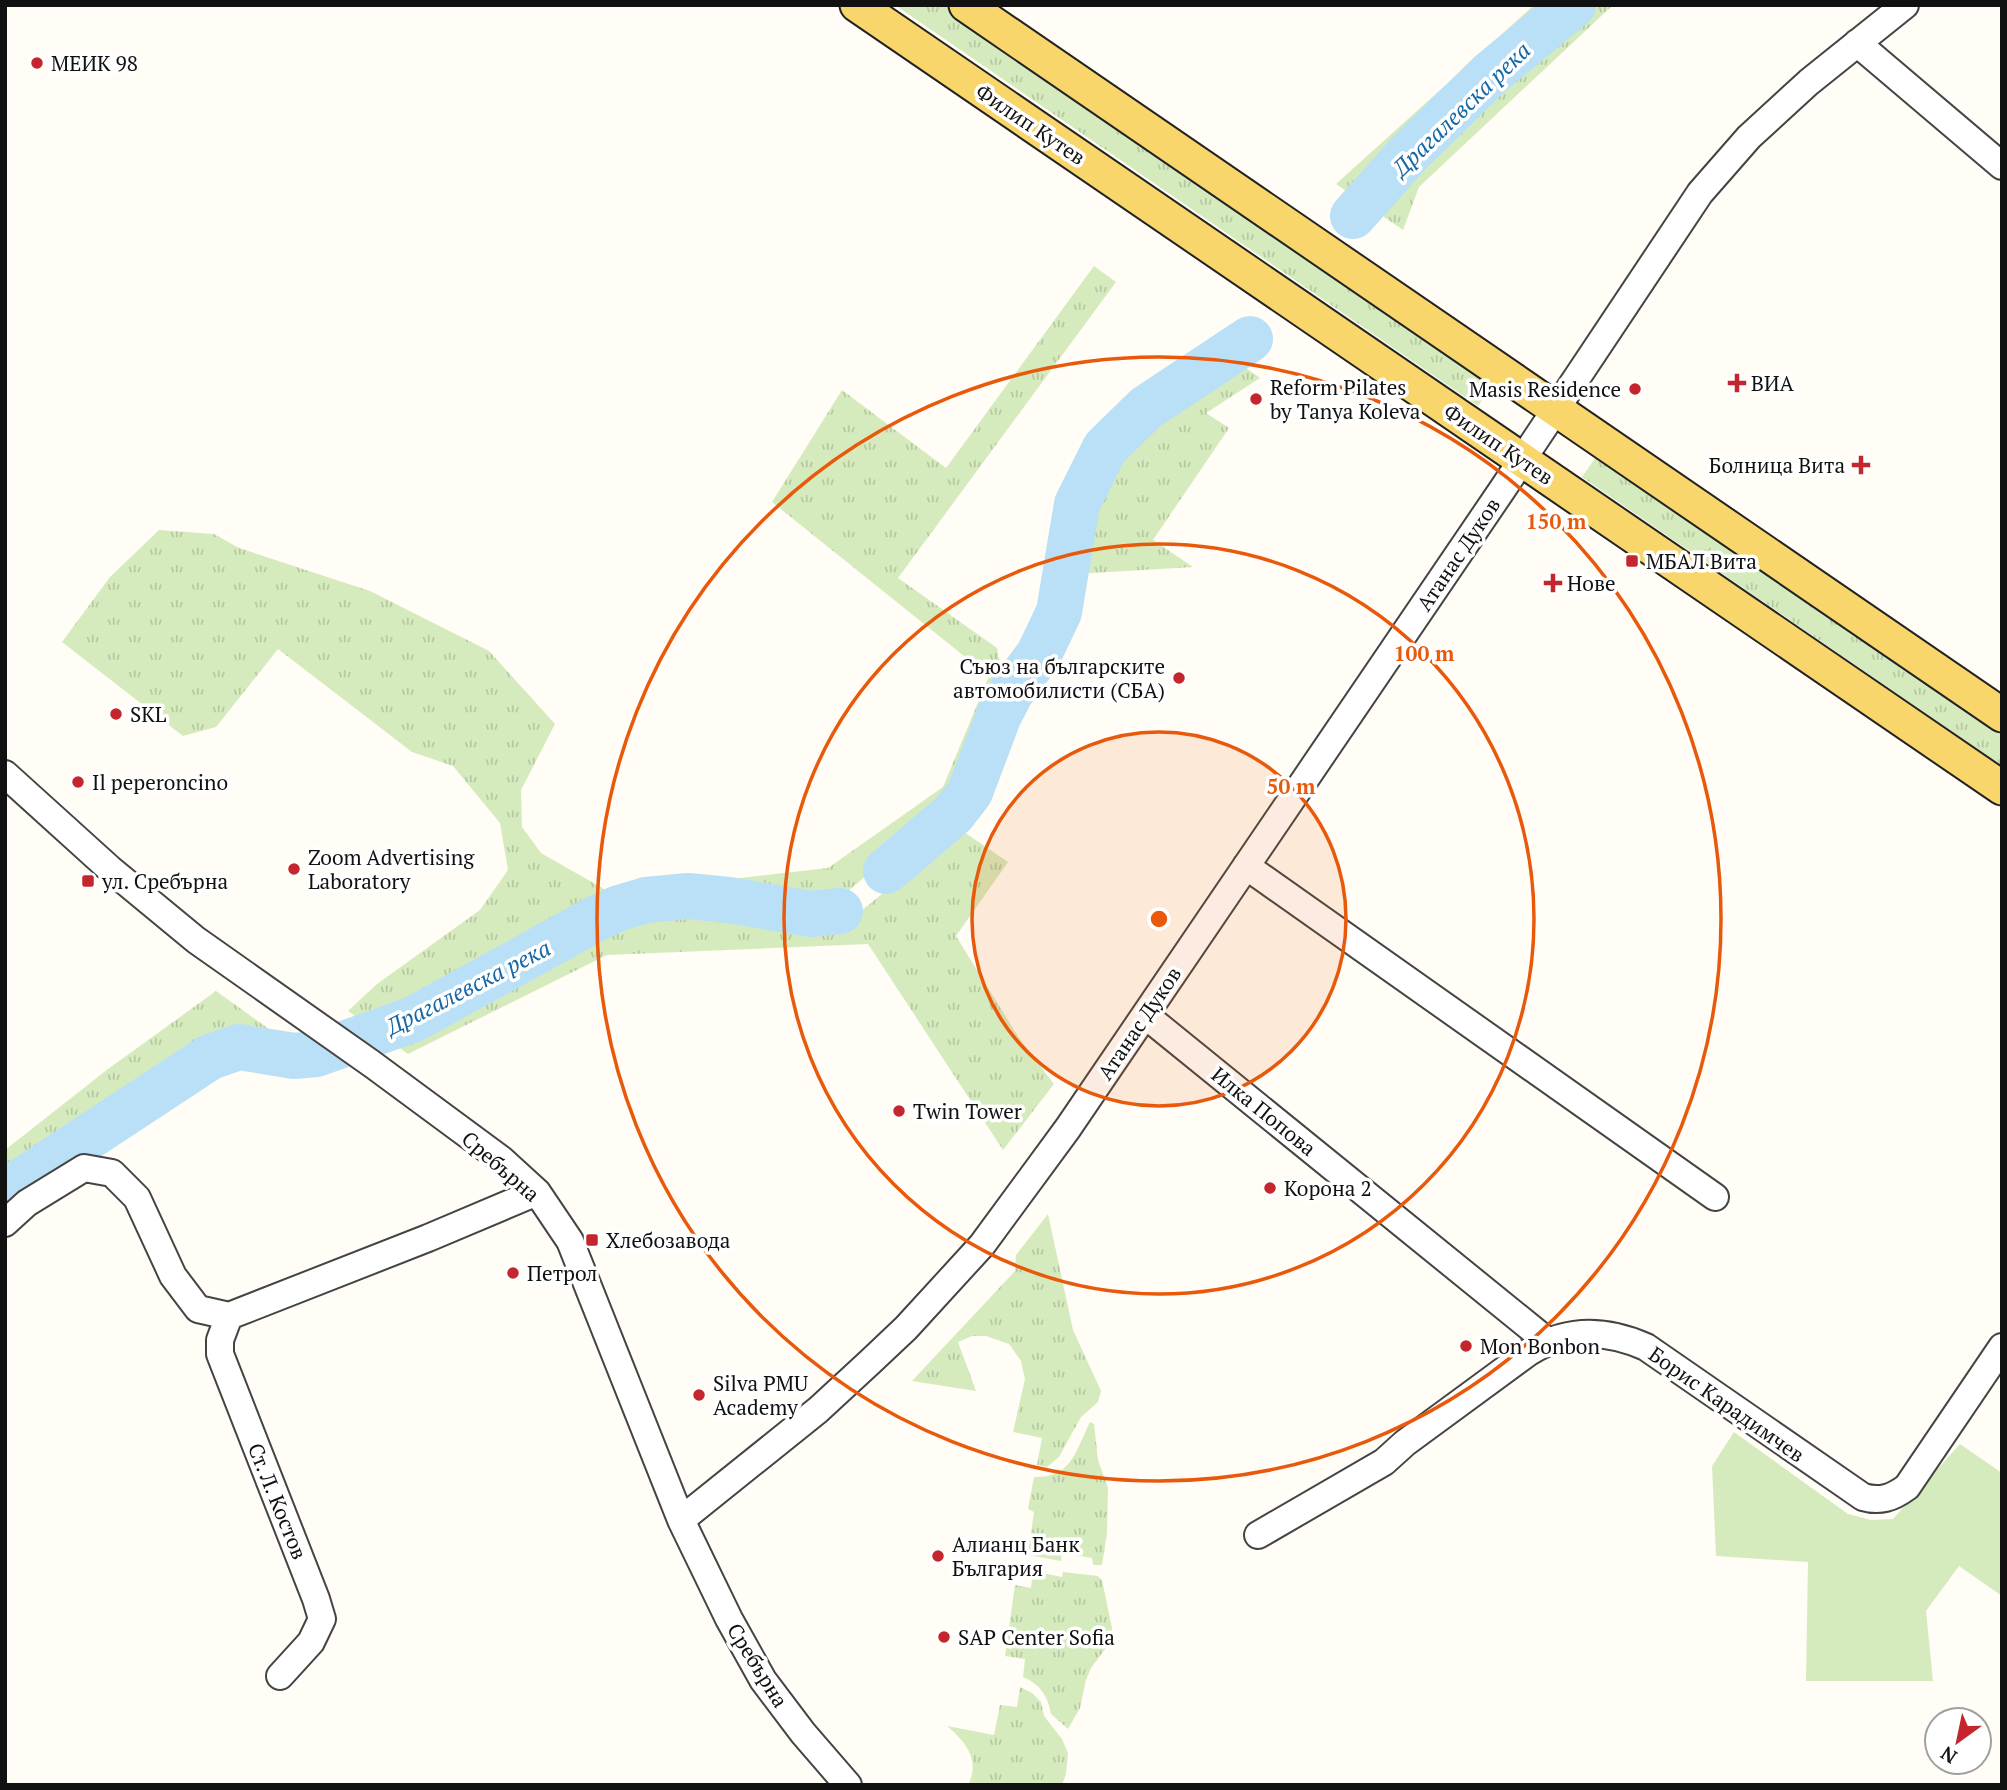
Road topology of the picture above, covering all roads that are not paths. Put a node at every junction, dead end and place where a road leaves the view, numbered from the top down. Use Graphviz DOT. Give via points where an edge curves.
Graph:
graph roads {
  1 [pos="857,5"];
  2 [pos="966,5"];
  3 [pos="1900,8"];
  4 [pos="1857,43"];
  5 [pos="2002,166"];
  6 [pos="1556,410"];
  7 [pos="1522,460"];
  8 [pos="2002,715"];
  9 [pos="5,774"];
  10 [pos="2002,788"];
  11 [pos="1246,866"];
  12 [pos="1144,1015"];
  13 [pos="537,1192"];
  14 [pos="1715,1198"];
  15 [pos="5,1223"];
  16 [pos="229,1316"];
  17 [pos="1547,1341"];
  18 [pos="2002,1347"];
  19 [pos="681,1520"];
  20 [pos="1258,1535"];
  21 [pos="280,1676"];
  22 [pos="848,1785"];
  1 -- 7 [label="main road, Филип Кутев"];
  2 -- 6 [label="main road"];
  3 -- 4 [label="street, Атанас Дуков"];
  4 -- 5 [label="street"];
  4 -- 6 [label="street, Атанас Дуков" via="1749,137 1700,193"];
  6 -- 7 [label="street, Атанас Дуков"];
  6 -- 8 [label="main road"];
  7 -- 10 [label="main road, Филип Кутев"];
  7 -- 11 [label="street, Атанас Дуков"];
  9 -- 13 [label="street, Сребърна" via="196,940 502,1160"];
  11 -- 12 [label="street, Атанас Дуков"];
  11 -- 14 [label="street"];
  12 -- 17 [label="street, Илка Попова"];
  12 -- 19 [label="street, Атанас Дуков" via="982,1245 906,1328 818,1410"];
  13 -- 16 [label="street"];
  13 -- 19 [label="street, Сребърна" via="570,1241"];
  15 -- 16 [label="street" via="27,1203 84,1168 113,1173 137,1198 173,1276 198,1309"];
  16 -- 21 [label="street, Ст. Л. Костов" via="220,1354 322,1619 311,1642"];
  17 -- 18 [label="street, Борис Карадимчев" via="1612,1335 1646,1347 1875,1501 1907,1488"];
  17 -- 20 [label="street, Борис Карадимчев" via="1384,1462"];
  19 -- 22 [label="street, Сребърна" via="763,1680"];
}
